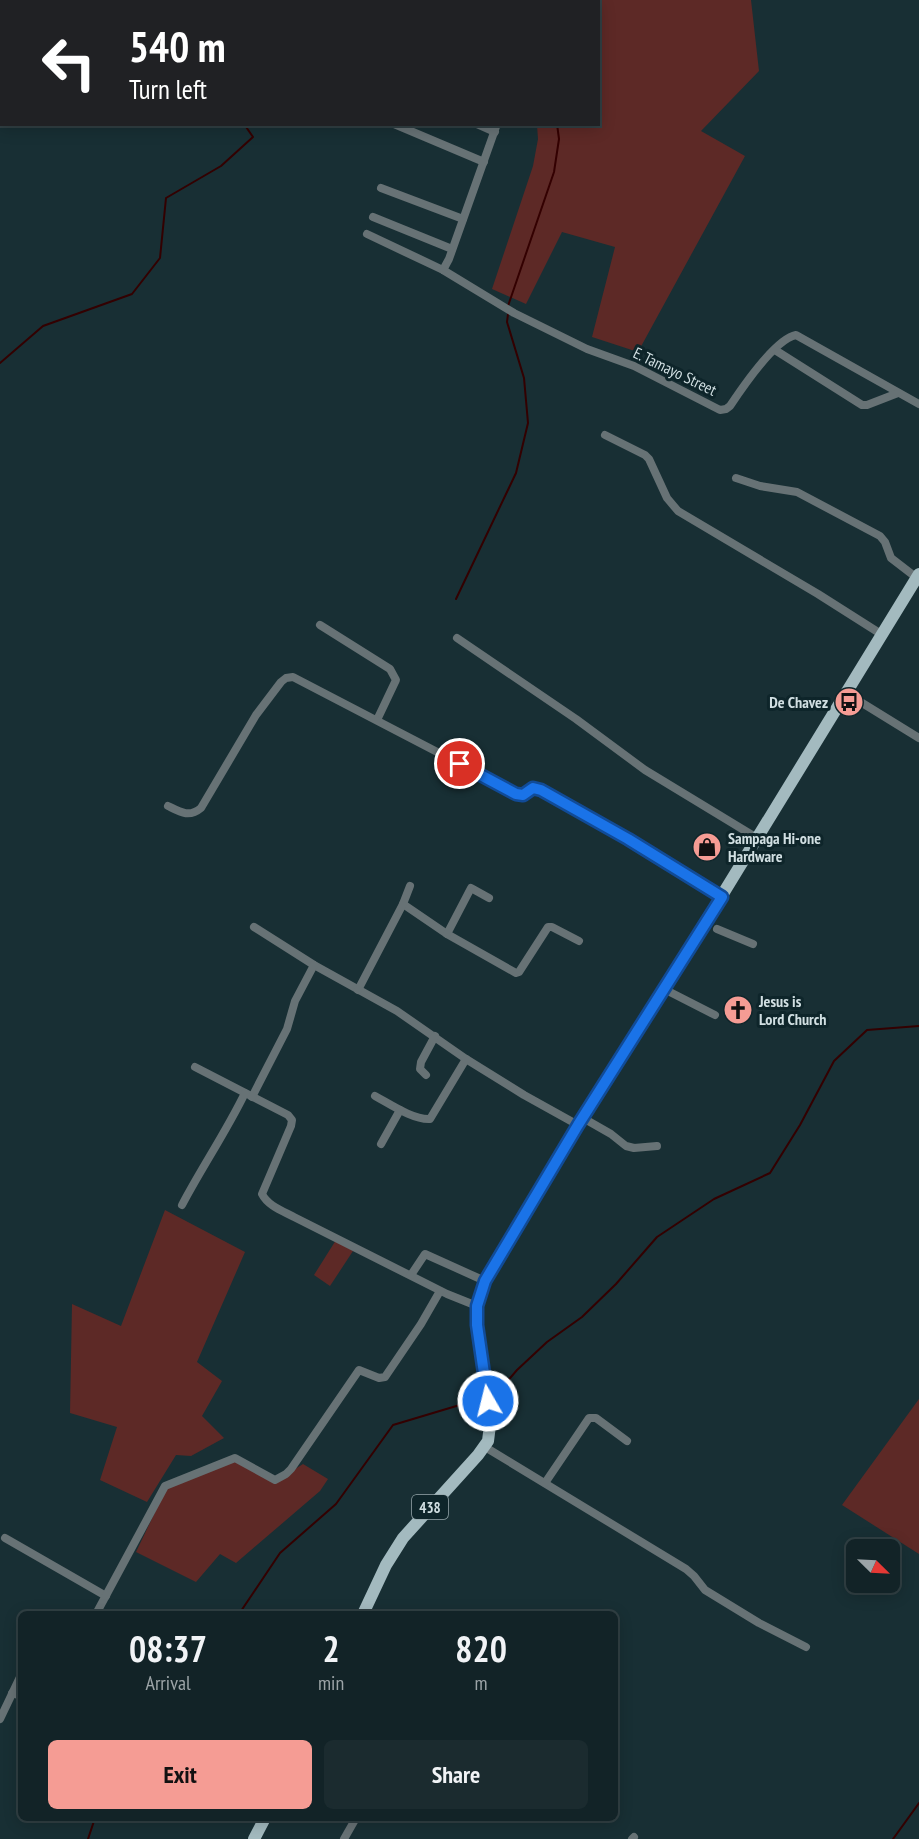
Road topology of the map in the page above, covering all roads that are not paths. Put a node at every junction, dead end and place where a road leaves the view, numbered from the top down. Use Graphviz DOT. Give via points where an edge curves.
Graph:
graph roads {
  1 [pos="399,126"];
  2 [pos="496,128"];
  3 [pos="484,162"];
  4 [pos="381,188"];
  5 [pos="373,217"];
  6 [pos="463,219"];
  7 [pos="367,234"];
  8 [pos="452,249"];
  9 [pos="443,270"];
  10 [pos="775,350"];
  11 [pos="898,393"];
  12 [pos="919,404"];
  13 [pos="605,435"];
  14 [pos="736,478"];
  15 [pos="918,576"];
  16 [pos="320,625"];
  17 [pos="881,634"];
  18 [pos="457,638"];
  19 [pos="846,693"];
  20 [pos="377,720"];
  21 [pos="919,738"];
  22 [pos="168,806"];
  23 [pos="757,838"];
  24 [pos="410,886"];
  25 [pos="722,897"];
  26 [pos="489,898"];
  27 [pos="402,904"];
  28 [pos="712,925"];
  29 [pos="254,927"];
  30 [pos="447,934"];
  31 [pos="579,941"];
  32 [pos="753,944"];
  33 [pos="314,965"];
  34 [pos="664,989"];
  35 [pos="358,990"];
  36 [pos="716,1015"];
  37 [pos="435,1036"];
  38 [pos="466,1059"];
  39 [pos="195,1067"];
  40 [pos="426,1075"];
  41 [pos="248,1095"];
  42 [pos="375,1096"];
  43 [pos="400,1110"];
  44 [pos="580,1122"];
  45 [pos="381,1144"];
  46 [pos="657,1146"];
  47 [pos="182,1205"];
  48 [pos="411,1275"];
  49 [pos="485,1281"];
  50 [pos="440,1291"];
  51 [pos="477,1306"];
  52 [pos="627,1441"];
  53 [pos="485,1447"];
  54 [pos="545,1483"];
  55 [pos="5,1538"];
  56 [pos="106,1596"];
  57 [pos="98,1611"];
  58 [pos="364,1611"];
  59 [pos="806,1647"];
  60 [pos="17,1695"];
  61 [pos="0,1719"];
  62 [pos="263,1821"];
  63 [pos="354,1821"];
  64 [pos="254,1839"];
  65 [pos="344,1839"];
  1 -- 3 [label="street"];
  2 -- 3 [label="street"];
  3 -- 6 [label="street"];
  4 -- 6 [label="street"];
  5 -- 8 [label="street"];
  6 -- 8 [label="street"];
  7 -- 9 [label="street, E. Tamayo Street"];
  8 -- 9 [label="street"];
  9 -- 10 [label="street, E. Tamayo Street" via="514,314 587,349 634,366 720,410 730,406 747,379"];
  10 -- 11 [label="street" via="862,405"];
  10 -- 11 [label="street, E. Tamayo Street" via="796,335"];
  11 -- 12 [label="street, E. Tamayo Street"];
  13 -- 17 [label="street" via="650,459 667,498 678,511"];
  14 -- 15 [label="street" via="797,492 880,536 891,558"];
  15 -- 17 [label="main road"];
  16 -- 20 [label="street" via="394,674 396,680"];
  17 -- 19 [label="main road"];
  18 -- 23 [label="street" via="645,770"];
  19 -- 21 [label="street"];
  19 -- 23 [label="main road"];
  20 -- 22 [label="street" via="293,677 286,678 256,715 201,808 187,815"];
  20 -- 25 [label="street" via="516,794 523,795 533,788 541,790"];
  23 -- 25 [label="main road"];
  24 -- 27 [label="street"];
  25 -- 28 [label="main road"];
  26 -- 30 [label="street" via="471,888"];
  27 -- 30 [label="street"];
  27 -- 35 [label="street"];
  28 -- 32 [label="street"];
  28 -- 34 [label="main road"];
  29 -- 33 [label="street"];
  30 -- 31 [label="street" via="516,973 548,927"];
  33 -- 35 [label="street"];
  33 -- 41 [label="street" via="295,1001 287,1029"];
  34 -- 36 [label="street"];
  34 -- 44 [label="main road"];
  35 -- 37 [label="street"];
  37 -- 38 [label="street"];
  37 -- 40 [label="street" via="421,1062 420,1069"];
  38 -- 43 [label="street" via="430,1119"];
  38 -- 44 [label="street" via="524,1095"];
  39 -- 41 [label="street"];
  41 -- 47 [label="street"];
  41 -- 48 [label="street" via="292,1120 262,1194 265,1199"];
  42 -- 43 [label="street"];
  43 -- 45 [label="street"];
  44 -- 46 [label="street" via="611,1134 626,1146"];
  44 -- 49 [label="main road"];
  48 -- 49 [label="street" via="425,1254"];
  48 -- 50 [label="street"];
  49 -- 51 [label="main road"];
  50 -- 51 [label="street"];
  50 -- 56 [label="street" via="385,1377 359,1370 284,1476 275,1480 235,1458 165,1486"];
  51 -- 53 [label="main road" via="490,1425"];
  52 -- 54 [label="street" via="596,1418 589,1418"];
  53 -- 54 [label="street"];
  53 -- 58 [label="main road, 438" via="403,1538"];
  54 -- 59 [label="street" via="686,1569 712,1595"];
  55 -- 56 [label="street"];
  56 -- 57 [label="street"];
  60 -- 61 [label="street"];
  62 -- 64 [label="main road"];
  63 -- 65 [label="street"];
}
